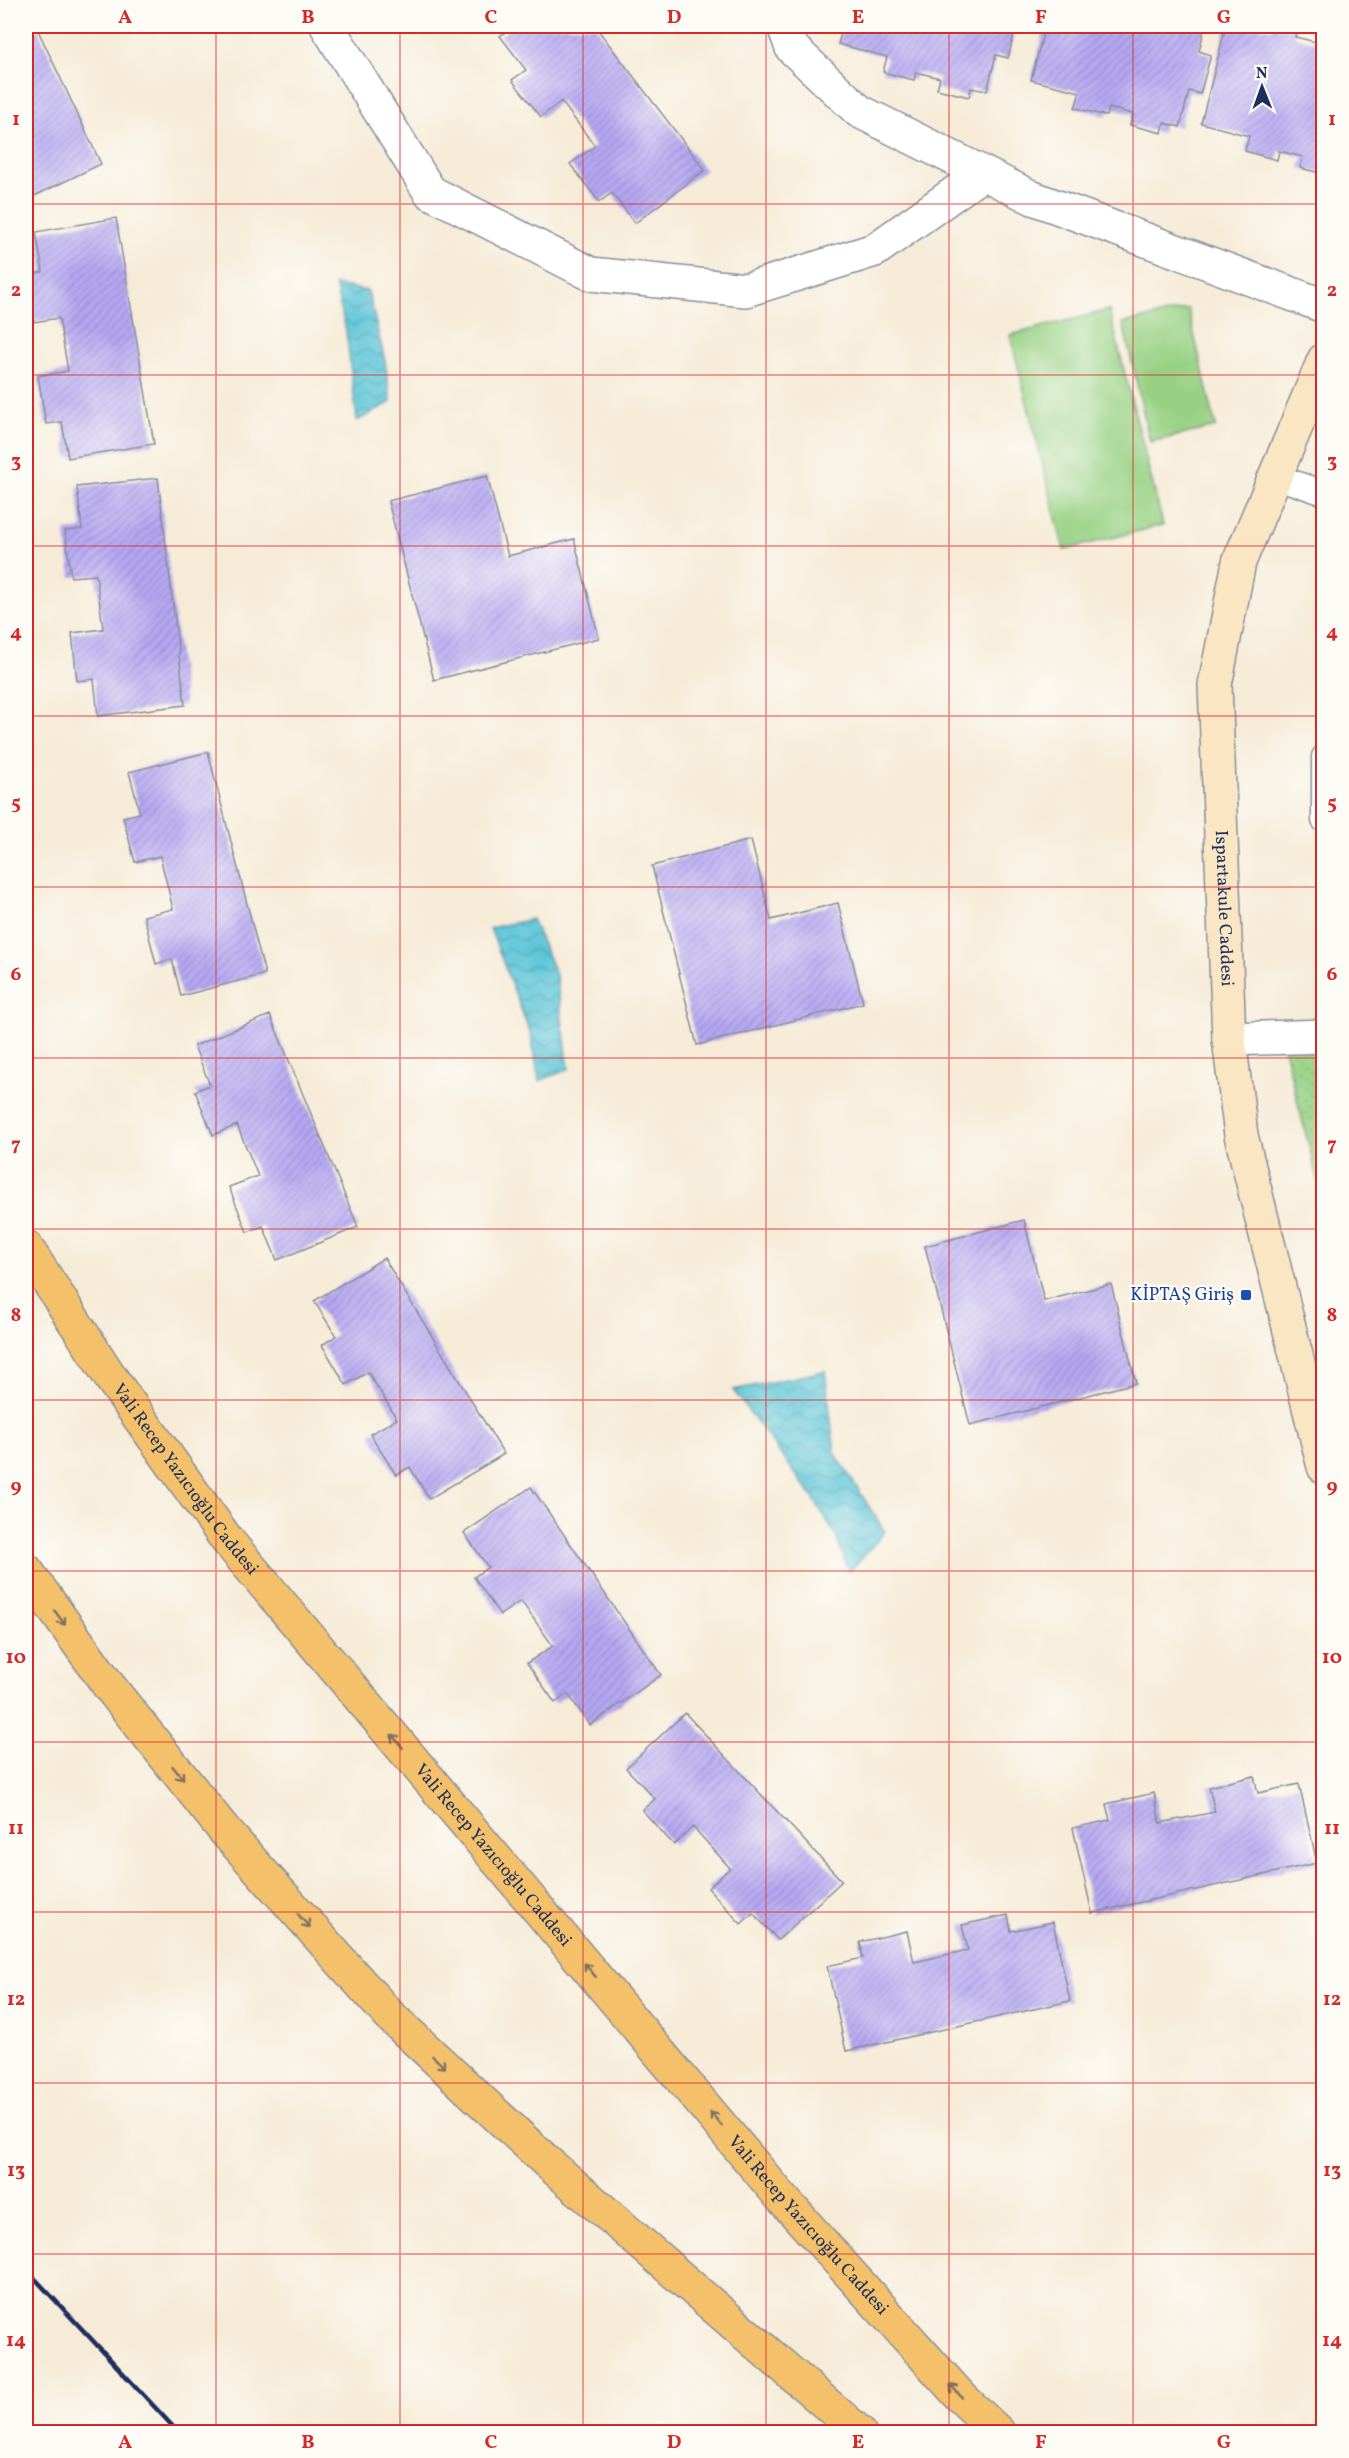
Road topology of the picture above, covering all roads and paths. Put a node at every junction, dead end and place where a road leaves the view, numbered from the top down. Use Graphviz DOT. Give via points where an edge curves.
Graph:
graph roads {
  1 [pos="327,26"];
  2 [pos="783,26"];
  3 [pos="983,173"];
  4 [pos="1323,306"];
  5 [pos="1323,360"];
  6 [pos="1274,476"];
  7 [pos="1323,493"];
  8 [pos="1323,757"];
  9 [pos="1323,820"];
  10 [pos="1323,1036"];
  11 [pos="1229,1039"];
  12 [pos="26,1247"];
  13 [pos="1323,1467"];
  14 [pos="26,1570"];
  15 [pos="859,2433"];
  16 [pos="998,2433"];
  1 -- 3 [label="street" via="430,192 591,274 746,290 875,250"];
  2 -- 3 [label="street" via="792,48 859,111"];
  3 -- 4 [label="street" via="1033,198"];
  5 -- 6 [label="street, Ispartakule Caddesi"];
  6 -- 7 [label="lane"];
  6 -- 11 [label="street, Ispartakule Caddesi" via="1239,562 1215,685"];
  8 -- 9 [label="lane"];
  10 -- 11 [label="street"];
  11 -- 13 [label="street, Ispartakule Caddesi" via="1242,1135"];
  16 -- 12 [label="main road, Vali Recep Yazıcıoğlu Caddesi, one-way" via="781,2197 227,1539 111,1378"];
  14 -- 15 [label="main road, one-way" via="108,1686 224,1830 389,2015 547,2162"];
}
